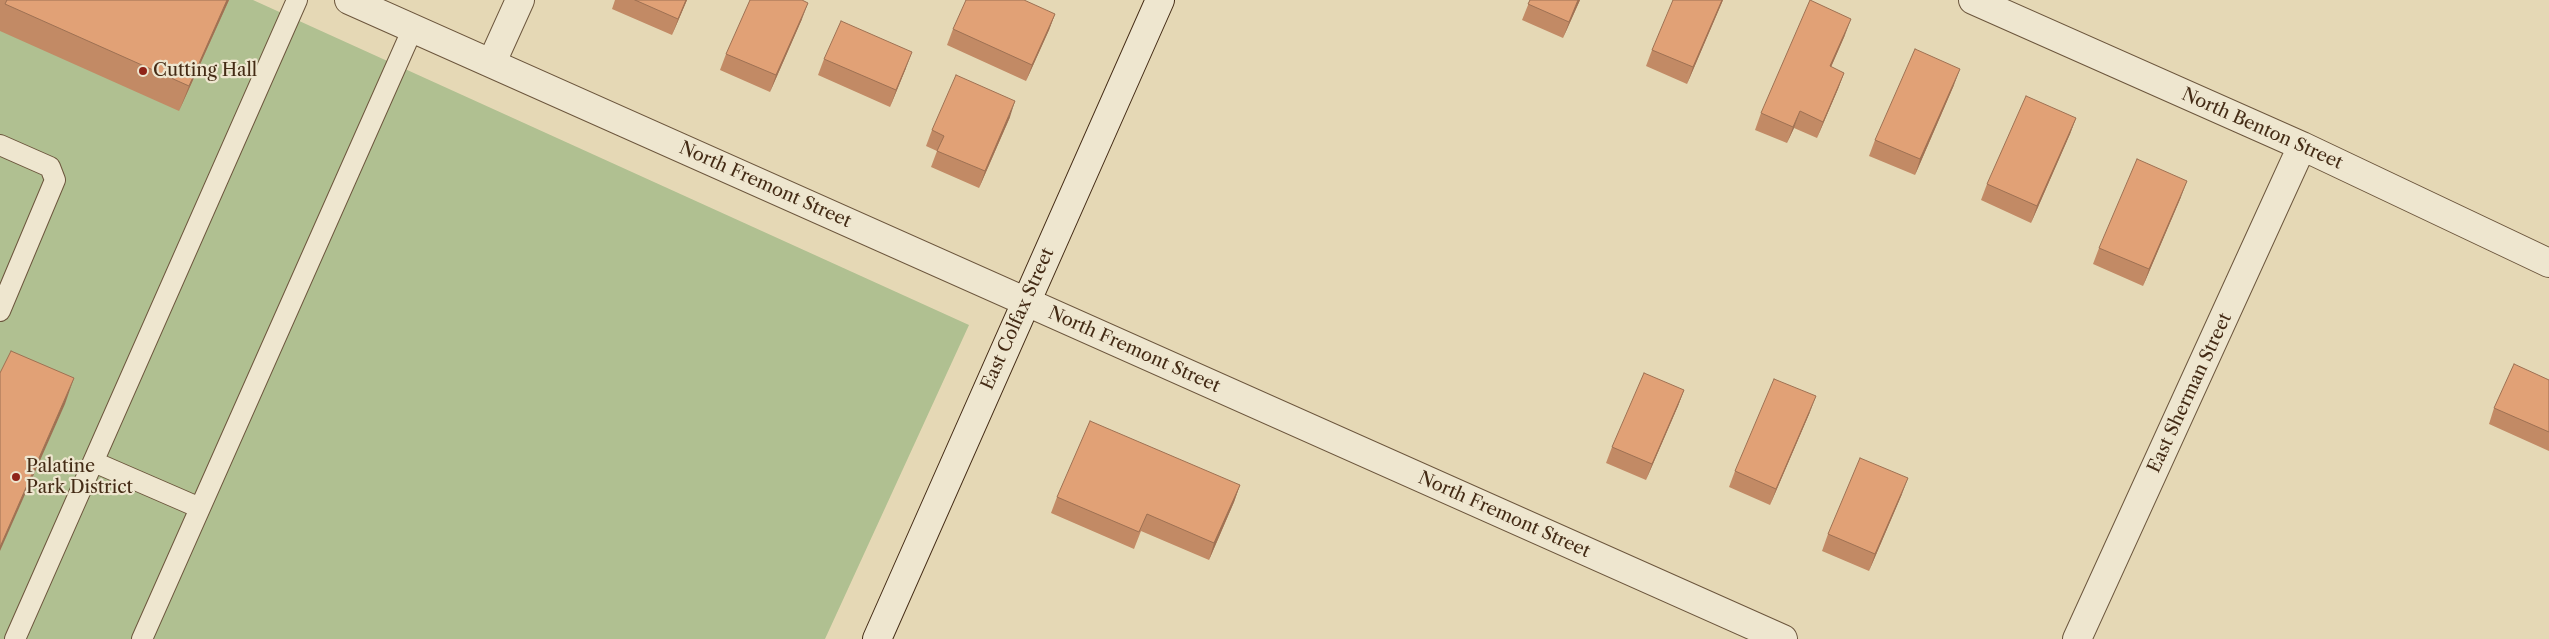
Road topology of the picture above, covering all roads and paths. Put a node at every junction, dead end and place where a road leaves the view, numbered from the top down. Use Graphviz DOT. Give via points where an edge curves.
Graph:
graph roads {
  1 [pos="297,0"];
  2 [pos="349,0"];
  3 [pos="520,0"];
  4 [pos="1160,0"];
  5 [pos="1973,0"];
  6 [pos="413,28"];
  7 [pos="492,62"];
  8 [pos="0,145"];
  9 [pos="2302,146"];
  10 [pos="2549,263"];
  11 [pos="1025,302"];
  12 [pos="0,311"];
  13 [pos="94,462"];
  14 [pos="200,508"];
  15 [pos="15,639"];
  16 [pos="142,639"];
  17 [pos="877,639"];
  18 [pos="1783,639"];
  19 [pos="2077,639"];
  1 -- 13 [label="lane"];
  2 -- 6 [label="street, North Fremont Street"];
  3 -- 7 [label="street"];
  4 -- 11 [label="street, East Colfax Street"];
  5 -- 9 [label="street, North Benton Street"];
  6 -- 7 [label="street, North Fremont Street"];
  6 -- 14 [label="lane"];
  7 -- 11 [label="street, North Fremont Street"];
  8 -- 12 [label="lane" via="50,168 55,180"];
  9 -- 10 [label="street, North Benton Street"];
  9 -- 19 [label="street, East Sherman Street"];
  11 -- 17 [label="street, East Colfax Street"];
  11 -- 18 [label="street, North Fremont Street"];
  13 -- 14 [label="lane"];
  13 -- 15 [label="lane"];
  14 -- 16 [label="lane"];
}
